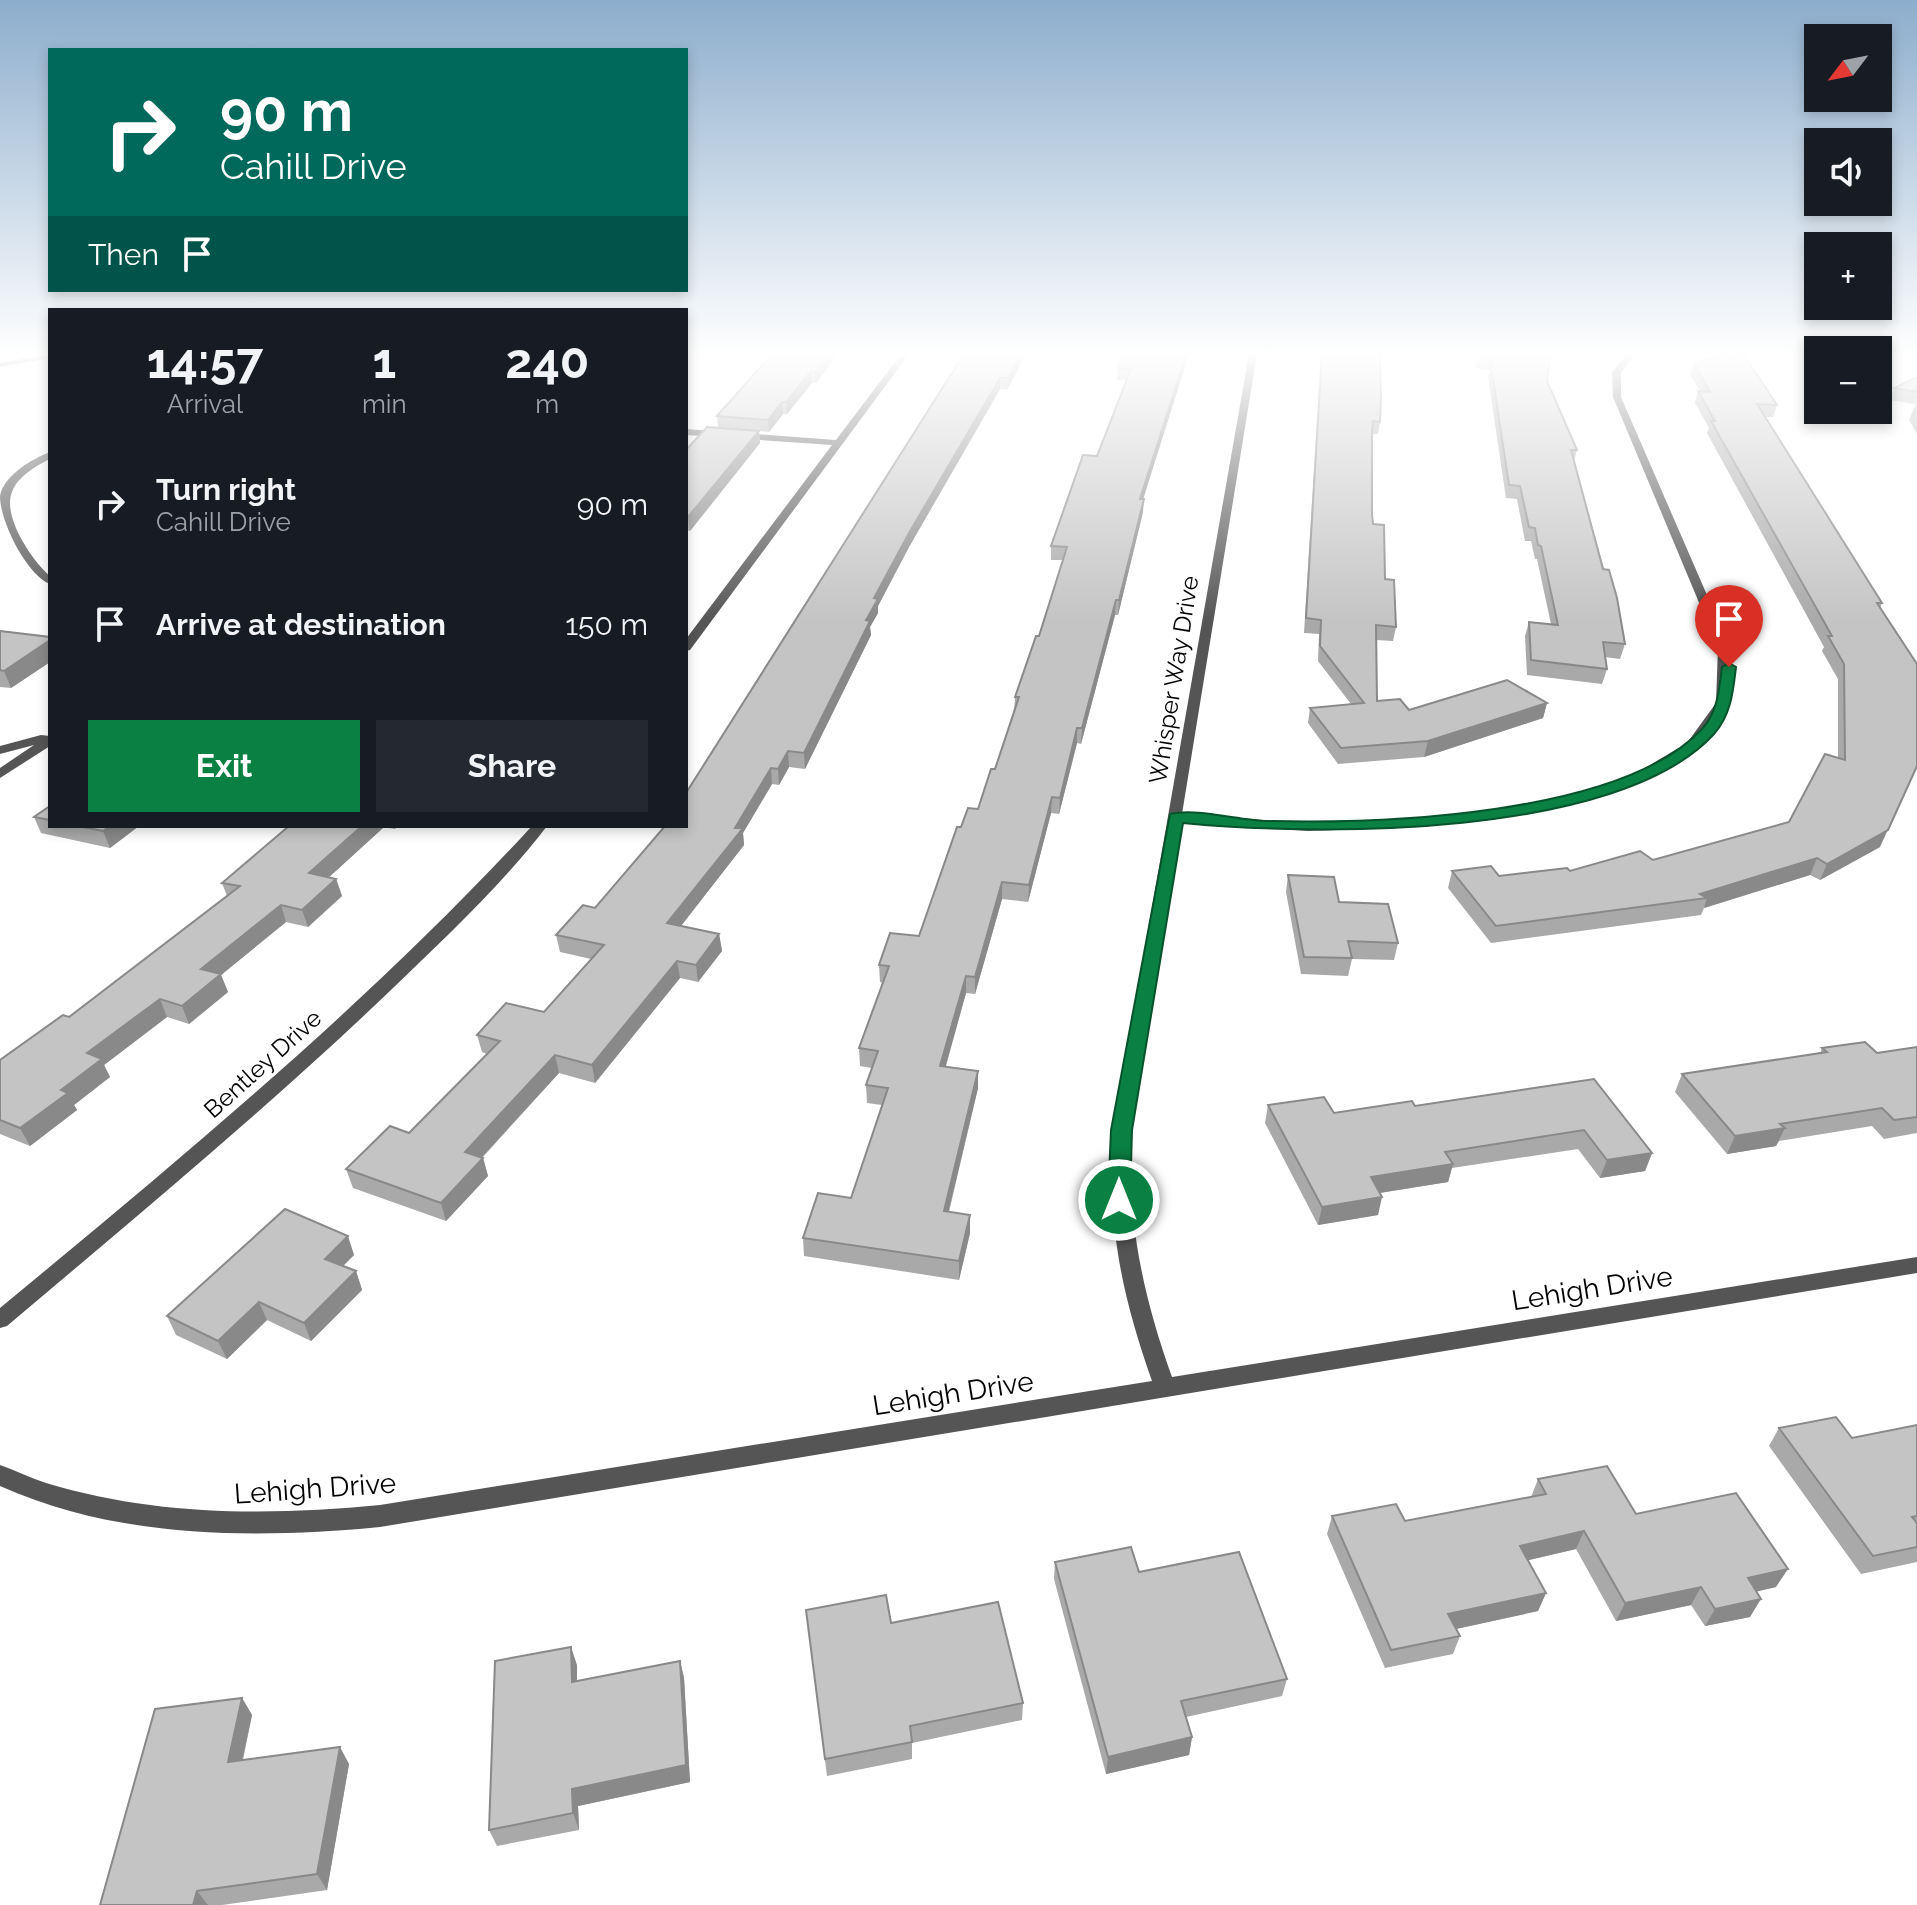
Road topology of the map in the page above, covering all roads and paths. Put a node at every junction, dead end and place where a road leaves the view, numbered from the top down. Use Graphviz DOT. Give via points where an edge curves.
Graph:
graph roads {
  1 [pos="837,443"];
  2 [pos="1238,443"];
  3 [pos="1637,443"];
  4 [pos="48,456"];
  5 [pos="48,580"];
  6 [pos="688,644"];
  7 [pos="48,738"];
  8 [pos="48,739"];
  9 [pos="0,750"];
  10 [pos="0,774"];
  11 [pos="1175,818"];
  12 [pos="538,828"];
  13 [pos="1917,1265"];
  14 [pos="0,1320"];
  15 [pos="1165,1388"];
  16 [pos="0,1475"];
  1 -- 6 [label="street"];
  2 -- 11 [label="street, Whisper Way Drive"];
  3 -- 11 [label="street" via="1729,667 1724,707 1688,749 1616,788 1518,810 1334,827"];
  4 -- 5 [label="street" via="19,476 4,500 25,555"];
  7 -- 9 [label="street"];
  8 -- 10 [label="street"];
  11 -- 15 [label="street, Whisper Way Drive" via="1118,1175 1129,1275"];
  12 -- 14 [label="street, Bentley Drive" via="386,985 246,1113"];
  13 -- 15 [label="street, Lehigh Drive"];
  15 -- 16 [label="street, Lehigh Drive" via="475,1502 311,1523 212,1524 117,1511 64,1499"];
}
